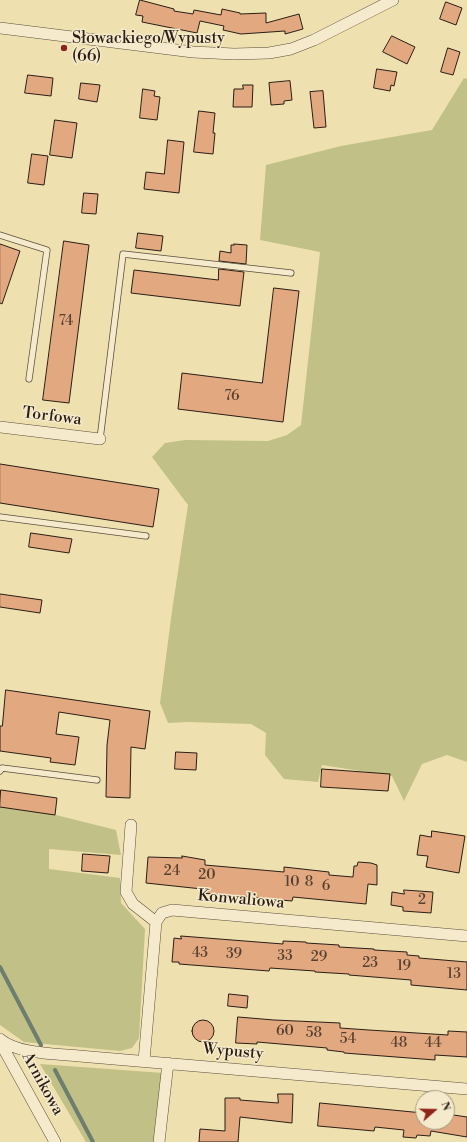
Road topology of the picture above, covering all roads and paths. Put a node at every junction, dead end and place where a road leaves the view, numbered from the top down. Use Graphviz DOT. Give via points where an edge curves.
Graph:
graph roads {
  1 [pos="393,0"];
  2 [pos="0,28"];
  3 [pos="0,235"];
  4 [pos="290,273"];
  5 [pos="29,379"];
  6 [pos="0,427"];
  7 [pos="100,440"];
  8 [pos="0,517"];
  9 [pos="146,536"];
  10 [pos="0,771"];
  11 [pos="97,780"];
  12 [pos="131,825"];
  13 [pos="156,922"];
  14 [pos="467,936"];
  15 [pos="0,1041"];
  16 [pos="144,1061"];
  17 [pos="168,1063"];
  18 [pos="467,1088"];
  19 [pos="56,1142"];
  20 [pos="160,1142"];
  1 -- 2 [label="street" via="314,40 291,49 269,53 193,52"];
  3 -- 5 [label="lane" via="47,250"];
  4 -- 7 [label="lane" via="123,254"];
  6 -- 7 [label="street, Torfowa"];
  8 -- 9 [label="lane"];
  10 -- 11 [label="lane" via="2,768"];
  12 -- 13 [label="street" via="126,892 133,904"];
  13 -- 14 [label="street, Konwaliowa" via="162,913 172,910"];
  13 -- 16 [label="street"];
  15 -- 16 [label="street, Wypusty" via="19,1050"];
  15 -- 19 [label="street, Arnikowa"];
  16 -- 17 [label="street, Wypusty"];
  17 -- 18 [label="street, Wypusty"];
  17 -- 20 [label="street"];
}
